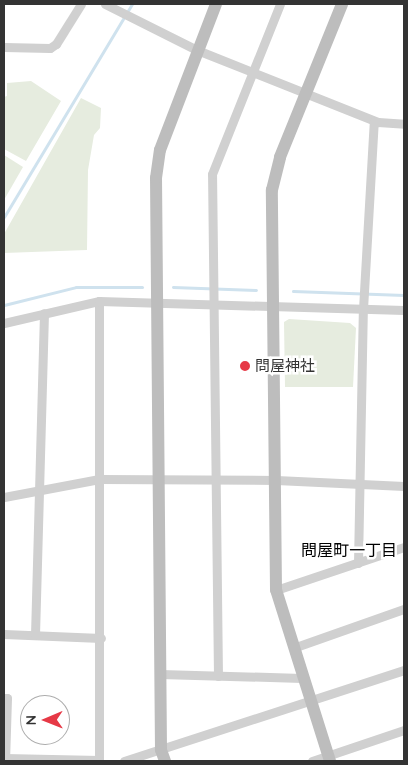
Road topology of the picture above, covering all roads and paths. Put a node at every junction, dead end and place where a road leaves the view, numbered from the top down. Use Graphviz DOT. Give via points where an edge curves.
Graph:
graph roads {
  1 [pos="81,4"];
  2 [pos="105,4"];
  3 [pos="216,4"];
  4 [pos="280,4"];
  5 [pos="342,4"];
  6 [pos="4,48"];
  7 [pos="197,50"];
  8 [pos="252,70"];
  9 [pos="306,93"];
  10 [pos="374,121"];
  11 [pos="404,124"];
  12 [pos="99,301"];
  13 [pos="157,304"];
  14 [pos="364,304"];
  15 [pos="214,305"];
  16 [pos="274,306"];
  17 [pos="404,310"];
  18 [pos="44,313"];
  19 [pos="4,323"];
  20 [pos="99,479"];
  21 [pos="158,479"];
  22 [pos="216,479"];
  23 [pos="276,480"];
  24 [pos="359,484"];
  25 [pos="404,486"];
  26 [pos="40,490"];
  27 [pos="4,497"];
  28 [pos="404,547"];
  29 [pos="358,563"];
  30 [pos="276,590"];
  31 [pos="404,609"];
  32 [pos="4,634"];
  33 [pos="35,635"];
  34 [pos="101,638"];
  35 [pos="292,648"];
  36 [pos="404,670"];
  37 [pos="160,674"];
  38 [pos="218,676"];
  39 [pos="302,678"];
  40 [pos="4,698"];
  41 [pos="309,701"];
  42 [pos="404,730"];
  43 [pos="163,756"];
  44 [pos="329,758"];
  45 [pos="5,759"];
  46 [pos="99,761"];
  47 [pos="124,761"];
  48 [pos="312,761"];
  1 -- 6 [label="street" via="56,44 50,48"];
  2 -- 7 [label="street"];
  3 -- 7 [label="street"];
  4 -- 8 [label="street"];
  5 -- 9 [label="street"];
  7 -- 8 [label="street"];
  7 -- 13 [label="street" via="160,150 156,178"];
  8 -- 9 [label="street"];
  8 -- 15 [label="street" via="212,174"];
  9 -- 10 [label="street"];
  9 -- 16 [label="street" via="280,157 272,190"];
  10 -- 11 [label="street"];
  10 -- 14 [label="street"];
  12 -- 13 [label="street"];
  12 -- 18 [label="street"];
  12 -- 20 [label="street"];
  13 -- 15 [label="street"];
  13 -- 21 [label="street"];
  14 -- 16 [label="street"];
  14 -- 17 [label="street"];
  14 -- 24 [label="street"];
  15 -- 16 [label="street"];
  15 -- 22 [label="street"];
  16 -- 23 [label="street"];
  18 -- 19 [label="street"];
  18 -- 26 [label="street"];
  20 -- 21 [label="street"];
  20 -- 26 [label="street"];
  20 -- 34 [label="street"];
  21 -- 22 [label="street"];
  21 -- 37 [label="street"];
  22 -- 23 [label="street"];
  22 -- 38 [label="street"];
  23 -- 24 [label="street"];
  23 -- 30 [label="street"];
  24 -- 25 [label="street"];
  24 -- 29 [label="street"];
  26 -- 27 [label="street"];
  26 -- 33 [label="street"];
  28 -- 29 [label="street"];
  29 -- 30 [label="street"];
  30 -- 35 [label="street"];
  31 -- 35 [label="street"];
  32 -- 33 [label="street"];
  33 -- 34 [label="street"];
  34 -- 46 [label="street"];
  35 -- 39 [label="street"];
  36 -- 41 [label="street"];
  37 -- 38 [label="street"];
  37 -- 43 [label="street"];
  38 -- 39 [label="street"];
  39 -- 41 [label="street"];
  40 -- 45 [label="street" via="7,698"];
  41 -- 43 [label="street"];
  41 -- 44 [label="street"];
  42 -- 44 [label="street"];
  43 -- 47 [label="street"];
  44 -- 48 [label="street"];
  45 -- 46 [label="street"];
}
